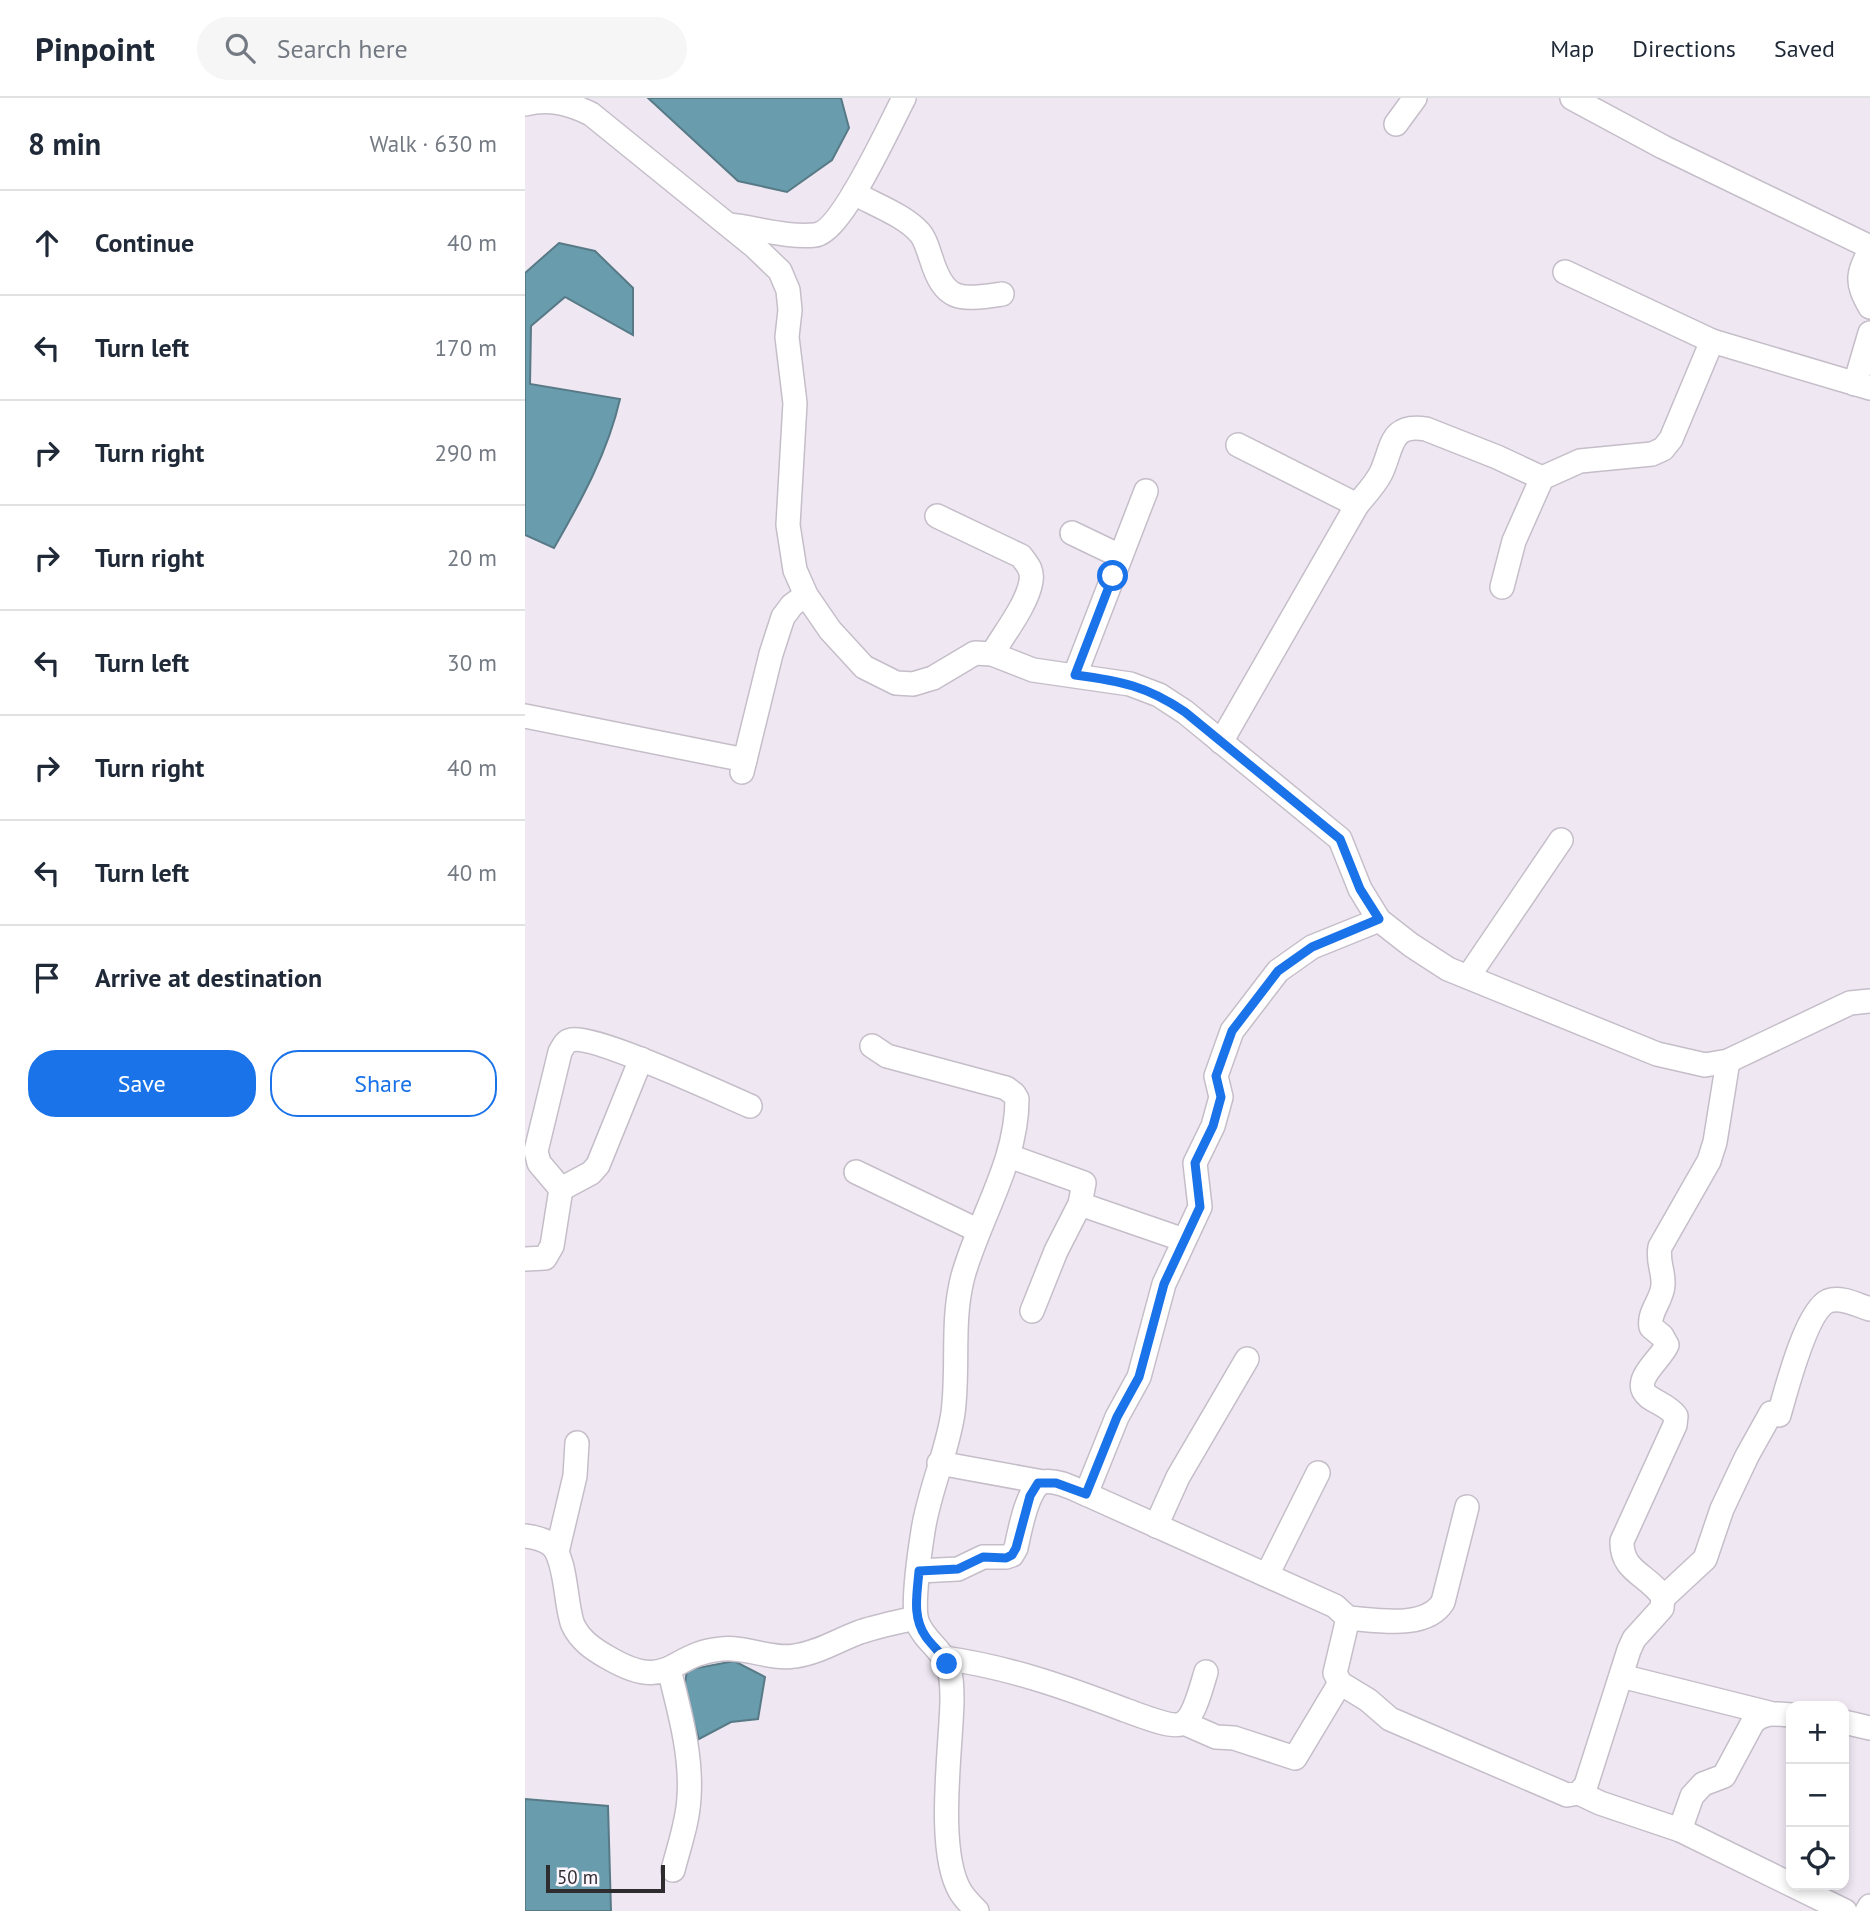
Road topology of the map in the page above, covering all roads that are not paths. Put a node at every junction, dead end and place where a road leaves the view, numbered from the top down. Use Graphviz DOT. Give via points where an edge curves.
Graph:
graph roads {
  1 [pos="904,98"];
  2 [pos="1415,98"];
  3 [pos="1572,98"];
  4 [pos="525,104"];
  5 [pos="1396,124"];
  6 [pos="854,193"];
  7 [pos="729,225"];
  8 [pos="1870,249"];
  9 [pos="1565,272"];
  10 [pos="1002,294"];
  11 [pos="1870,307"];
  12 [pos="1870,332"];
  13 [pos="1712,341"];
  14 [pos="1863,386"];
  15 [pos="1238,445"];
  16 [pos="1542,478"];
  17 [pos="1146,491"];
  18 [pos="1357,505"];
  19 [pos="937,516"];
  20 [pos="1072,533"];
  21 [pos="1120,556"];
  22 [pos="1503,587"];
  23 [pos="806,595"];
  24 [pos="992,654"];
  25 [pos="1075,675"];
  26 [pos="525,716"];
  27 [pos="1221,742"];
  28 [pos="1561,840"];
  29 [pos="1379,919"];
  30 [pos="1468,977"];
  31 [pos="1870,1001"];
  32 [pos="872,1046"];
  33 [pos="641,1059"];
  34 [pos="1728,1061"];
  35 [pos="750,1106"];
  36 [pos="1009,1156"];
  37 [pos="856,1172"];
  38 [pos="561,1189"];
  39 [pos="1080,1204"];
  40 [pos="977,1230"];
  41 [pos="1184,1240"];
  42 [pos="525,1259"];
  43 [pos="1870,1309"];
  44 [pos="1032,1311"];
  45 [pos="1247,1359"];
  46 [pos="577,1443"];
  47 [pos="939,1463"];
  48 [pos="1318,1473"];
  49 [pos="1043,1482"];
  50 [pos="1086,1494"];
  51 [pos="1467,1507"];
  52 [pos="1156,1526"];
  53 [pos="525,1536"];
  54 [pos="557,1552"];
  55 [pos="919,1571"];
  56 [pos="1267,1575"];
  57 [pos="1663,1598"];
  58 [pos="916,1618"];
  59 [pos="1348,1618"];
  60 [pos="944,1658"];
  61 [pos="669,1669"];
  62 [pos="1206,1672"];
  63 [pos="1621,1676"];
  64 [pos="1340,1683"];
  65 [pos="1780,1714"];
  66 [pos="1184,1723"];
  67 [pos="1849,1723"];
  68 [pos="1870,1728"];
  69 [pos="1579,1793"];
  70 [pos="1680,1830"];
  71 [pos="673,1870"];
  72 [pos="1870,1906"];
  73 [pos="977,1911"];
  74 [pos="1846,1911"];
  75 [pos="1867,1911"];
  1 -- 6 [label="street"];
  2 -- 5 [label="street"];
  3 -- 8 [label="street"];
  4 -- 7 [label="street" via="539,100 569,103 591,114"];
  6 -- 7 [label="street" via="846,208 818,235"];
  6 -- 10 [label="street" via="921,234 938,280 946,289 975,298"];
  7 -- 23 [label="street" via="780,271 788,290 787,337 795,403 788,525"];
  8 -- 11 [label="street" via="1859,282"];
  9 -- 13 [label="street"];
  12 -- 14 [label="street"];
  13 -- 14 [label="street"];
  13 -- 16 [label="street" via="1663,449 1580,461"];
  15 -- 18 [label="street"];
  16 -- 18 [label="street" via="1414,427 1401,430 1392,440 1379,477"];
  16 -- 22 [label="street" via="1514,541"];
  17 -- 21 [label="street"];
  18 -- 27 [label="street"];
  19 -- 24 [label="street" via="1021,556 1030,567 1026,595"];
  20 -- 21 [label="street"];
  21 -- 25 [label="street"];
  23 -- 24 [label="street" via="830,631 864,667 896,683 933,678 975,653"];
  23 -- 26 [label="street" via="783,617 744,767"];
  24 -- 25 [label="street" via="1033,670"];
  25 -- 27 [label="street" via="1130,684 1159,695"];
  27 -- 29 [label="street" via="1340,839 1360,889"];
  28 -- 30 [label="street"];
  29 -- 30 [label="street" via="1411,945"];
  29 -- 41 [label="street" via="1312,947 1278,971 1232,1031 1216,1076 1221,1097 1213,1126 1195,1163 1200,1207"];
  30 -- 34 [label="street" via="1657,1054 1705,1065"];
  31 -- 34 [label="street" via="1850,1003"];
  32 -- 36 [label="street" via="887,1056 1011,1091 1017,1110"];
  33 -- 35 [label="street"];
  33 -- 38 [label="street" via="599,1165"];
  33 -- 38 [label="street" via="587,1041 573,1039 564,1044 536,1151 539,1163"];
  34 -- 57 [label="street" via="1715,1142 1709,1161 1660,1247 1663,1286 1649,1319 1667,1345 1642,1377 1641,1386 1647,1396 1670,1408 1675,1425 1622,1541 1621,1553 1628,1566"];
  36 -- 39 [label="street" via="1084,1182"];
  36 -- 40 [label="street"];
  37 -- 40 [label="street"];
  38 -- 42 [label="street" via="549,1253 542,1259"];
  39 -- 41 [label="street"];
  39 -- 44 [label="street"];
  40 -- 47 [label="street" via="958,1297 953,1409"];
  41 -- 50 [label="street" via="1160,1297 1139,1377 1117,1417"];
  43 -- 57 [label="street" via="1840,1299 1825,1302 1818,1311 1775,1414 1747,1456 1722,1509 1705,1559"];
  45 -- 52 [label="street" via="1178,1477"];
  46 -- 54 [label="street" via="575,1476"];
  47 -- 49 [label="street"];
  47 -- 55 [label="street" via="923,1530"];
  48 -- 56 [label="street"];
  49 -- 50 [label="street"];
  49 -- 55 [label="street" via="1030,1496 1012,1555 983,1557 958,1569"];
  50 -- 52 [label="street"];
  51 -- 59 [label="street" via="1437,1611 1405,1620"];
  52 -- 56 [label="street"];
  53 -- 54 [label="street" via="545,1541"];
  54 -- 61 [label="street" via="572,1623 583,1640 629,1668 653,1673"];
  55 -- 58 [label="street"];
  56 -- 59 [label="street" via="1335,1606"];
  57 -- 63 [label="street" via="1662,1608 1634,1639"];
  58 -- 60 [label="street"];
  58 -- 61 [label="street" via="872,1628 795,1656 723,1648 703,1652"];
  59 -- 64 [label="street" via="1335,1672"];
  60 -- 66 [label="street" via="1007,1669 1137,1714 1174,1725"];
  60 -- 73 [label="street" via="951,1685 950,1855 961,1893"];
  61 -- 71 [label="street" via="690,1785"];
  62 -- 66 [label="street" via="1191,1716"];
  63 -- 65 [label="street"];
  63 -- 69 [label="street" via="1586,1785"];
  64 -- 66 [label="street" via="1295,1758 1234,1738 1216,1737"];
  64 -- 69 [label="street" via="1390,1718 1436,1740 1567,1795"];
  65 -- 70 [label="street" via="1760,1716 1753,1722 1724,1776 1697,1788"];
  67 -- 68 [label="street"];
  69 -- 70 [label="street"];
  70 -- 74 [label="street"];
  72 -- 75 [label="street"];
}
